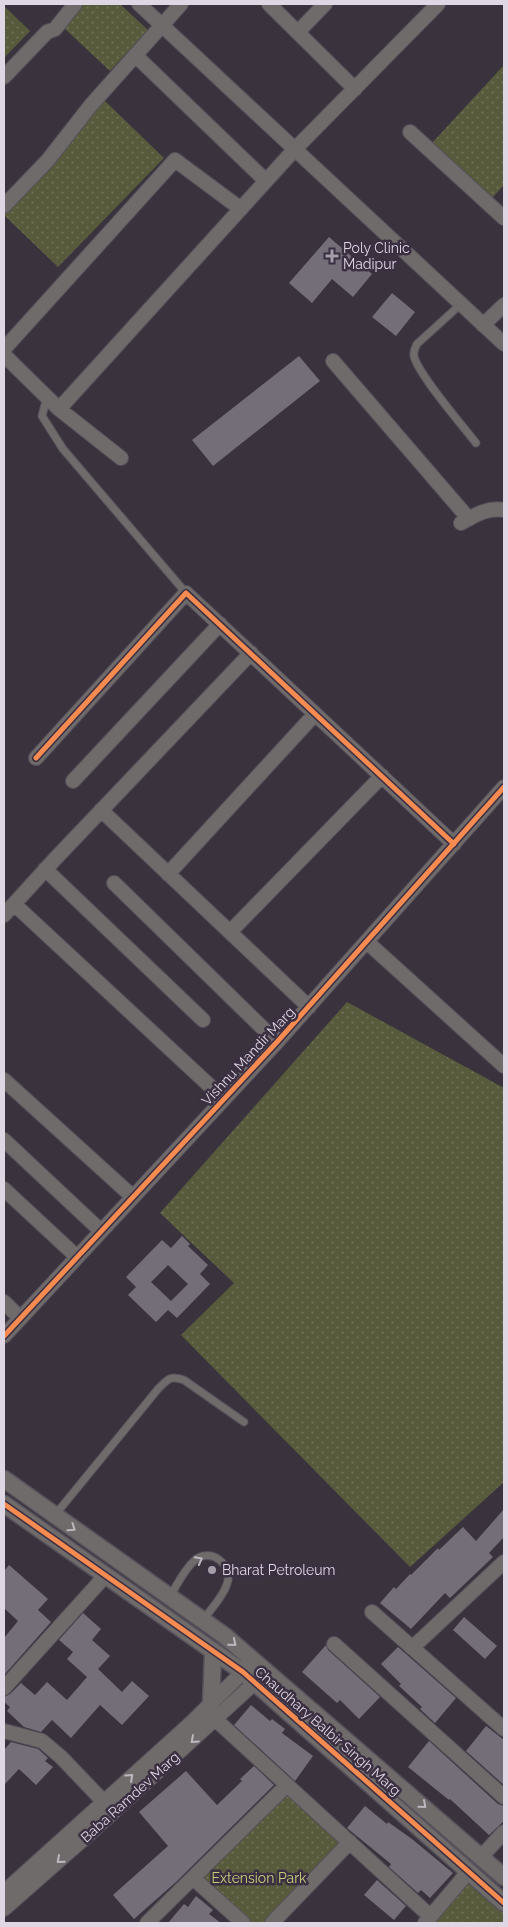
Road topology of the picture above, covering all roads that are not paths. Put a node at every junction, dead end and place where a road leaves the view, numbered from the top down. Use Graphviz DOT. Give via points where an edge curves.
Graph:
graph roads {
  1 [pos="75,4"];
  2 [pos="140,4"];
  3 [pos="181,4"];
  4 [pos="269,4"];
  5 [pos="325,4"];
  6 [pos="438,4"];
  7 [pos="162,25"];
  8 [pos="298,32"];
  9 [pos="135,55"];
  10 [pos="4,78"];
  11 [pos="355,88"];
  12 [pos="410,132"];
  13 [pos="295,149"];
  14 [pos="266,182"];
  15 [pos="4,206"];
  16 [pos="241,209"];
  17 [pos="504,218"];
  18 [pos="461,304"];
  19 [pos="504,305"];
  20 [pos="483,325"];
  21 [pos="504,344"];
  22 [pos="4,349"];
  23 [pos="4,355"];
  24 [pos="333,361"];
  25 [pos="47,397"];
  26 [pos="59,409"];
  27 [pos="476,443"];
  28 [pos="120,458"];
  29 [pos="504,510"];
  30 [pos="186,593"];
  31 [pos="220,624"];
  32 [pos="251,653"];
  33 [pos="315,714"];
  34 [pos="36,758"];
  35 [pos="382,776"];
  36 [pos="73,780"];
  37 [pos="504,788"];
  38 [pos="101,810"];
  39 [pos="454,844"];
  40 [pos="45,869"];
  41 [pos="168,874"];
  42 [pos="114,883"];
  43 [pos="14,904"];
  44 [pos="4,915"];
  45 [pos="230,932"];
  46 [pos="367,942"];
  47 [pos="309,1007"];
  48 [pos="203,1020"];
  49 [pos="277,1042"];
  50 [pos="504,1066"];
  51 [pos="4,1080"];
  52 [pos="224,1099"];
  53 [pos="4,1140"];
  54 [pos="4,1189"];
  55 [pos="133,1197"];
  56 [pos="101,1231"];
  57 [pos="77,1257"];
  58 [pos="4,1302"];
  59 [pos="20,1318"];
  60 [pos="4,1336"];
  61 [pos="244,1422"];
  62 [pos="4,1479"];
  63 [pos="5,1506"];
  64 [pos="55,1516"];
  65 [pos="504,1562"];
  66 [pos="106,1575"];
  67 [pos="169,1597"];
  68 [pos="372,1612"];
  69 [pos="203,1621"];
  70 [pos="334,1644"];
  71 [pos="412,1648"];
  72 [pos="213,1652"];
  73 [pos="255,1672"];
  74 [pos="4,1688"];
  75 [pos="213,1712"];
  76 [pos="504,1729"];
  77 [pos="4,1731"];
  78 [pos="287,1785"];
  79 [pos="504,1797"];
  80 [pos="103,1801"];
  81 [pos="504,1832"];
  82 [pos="350,1842"];
  83 [pos="482,1856"];
  84 [pos="469,1871"];
  85 [pos="504,1877"];
  86 [pos="193,1878"];
  87 [pos="4,1892"];
  88 [pos="504,1903"];
  89 [pos="4,1909"];
  90 [pos="427,1920"];
  91 [pos="148,1923"];
  92 [pos="244,1923"];
  93 [pos="272,1923"];
  1 -- 10 [label="street"];
  2 -- 7 [label="street"];
  3 -- 7 [label="street"];
  4 -- 8 [label="street"];
  5 -- 8 [label="street"];
  6 -- 11 [label="street"];
  7 -- 9 [label="street"];
  7 -- 13 [label="street"];
  8 -- 11 [label="street"];
  9 -- 14 [label="street"];
  9 -- 15 [label="street" via="48,160"];
  11 -- 13 [label="street"];
  12 -- 17 [label="street"];
  13 -- 14 [label="street"];
  13 -- 18 [label="street"];
  14 -- 16 [label="street"];
  16 -- 22 [label="street" via="175,160"];
  16 -- 26 [label="street"];
  18 -- 20 [label="street"];
  18 -- 27 [label="lane" via="417,344 414,358 424,376"];
  19 -- 20 [label="street"];
  20 -- 21 [label="street"];
  23 -- 25 [label="street"];
  24 -- 29 [label="street" via="465,521 495,508"];
  25 -- 26 [label="street"];
  25 -- 30 [label="lane" via="42,416 63,449"];
  26 -- 28 [label="street"];
  30 -- 31 [label="street"];
  30 -- 34 [label="street"];
  31 -- 32 [label="street"];
  31 -- 36 [label="street"];
  32 -- 33 [label="street"];
  32 -- 38 [label="street"];
  33 -- 35 [label="street"];
  33 -- 41 [label="street"];
  35 -- 39 [label="street"];
  35 -- 45 [label="street"];
  37 -- 39 [label="street, Vishnu Mandir Marg"];
  38 -- 40 [label="street"];
  38 -- 41 [label="street"];
  39 -- 46 [label="street, Vishnu Mandir Marg"];
  40 -- 43 [label="street"];
  40 -- 48 [label="street"];
  41 -- 45 [label="street"];
  42 -- 49 [label="street"];
  43 -- 44 [label="street"];
  43 -- 52 [label="street"];
  45 -- 47 [label="street"];
  46 -- 47 [label="street, Vishnu Mandir Marg"];
  46 -- 50 [label="street"];
  47 -- 49 [label="street, Vishnu Mandir Marg"];
  49 -- 52 [label="street, Vishnu Mandir Marg"];
  51 -- 55 [label="street"];
  52 -- 55 [label="street, Vishnu Mandir Marg"];
  53 -- 56 [label="street"];
  54 -- 57 [label="street"];
  55 -- 56 [label="street, Vishnu Mandir Marg"];
  56 -- 57 [label="street, Vishnu Mandir Marg"];
  57 -- 59 [label="street, Vishnu Mandir Marg"];
  58 -- 59 [label="street"];
  59 -- 60 [label="street, Vishnu Mandir Marg"];
  61 -- 64 [label="lane" via="184,1380 168,1379"];
  62 -- 64 [label="street, Chaudhary Balbir Singh Marg"];
  63 -- 66 [label="street, Chaudhary Balbir Singh Marg"];
  64 -- 67 [label="street, Chaudhary Balbir Singh Marg, one-way"];
  65 -- 71 [label="street"];
  66 -- 72 [label="street, Chaudhary Balbir Singh Marg"];
  66 -- 74 [label="street"];
  67 -- 69 [label="street, Chaudhary Balbir Singh Marg"];
  67 -- 69 [label="lane, one-way" via="193,1562 210,1555 223,1562 228,1583"];
  68 -- 71 [label="street"];
  69 -- 73 [label="street, Chaudhary Balbir Singh Marg, one-way" via="225,1636"];
  70 -- 79 [label="street"];
  71 -- 76 [label="street"];
  72 -- 73 [label="street, Chaudhary Balbir Singh Marg"];
  72 -- 75 [label="street"];
  73 -- 75 [label="street, Baba Ramdev Marg"];
  73 -- 83 [label="street, Chaudhary Balbir Singh Marg, one-way"];
  73 -- 84 [label="street, Chaudhary Balbir Singh Marg"];
  75 -- 78 [label="street"];
  80 -- 75 [label="street, Baba Ramdev Marg, one-way"];
  75 -- 89 [label="street, Baba Ramdev Marg, one-way" via="96,1828"];
  77 -- 80 [label="street" via="42,1741 61,1756"];
  78 -- 82 [label="street"];
  78 -- 86 [label="street"];
  80 -- 87 [label="street, Baba Ramdev Marg"];
  81 -- 83 [label="street"];
  82 -- 90 [label="street"];
  82 -- 93 [label="street"];
  83 -- 85 [label="street, Chaudhary Balbir Singh Marg"];
  84 -- 88 [label="street, Chaudhary Balbir Singh Marg"];
  84 -- 90 [label="street"];
  86 -- 91 [label="street"];
  86 -- 92 [label="street"];
}
